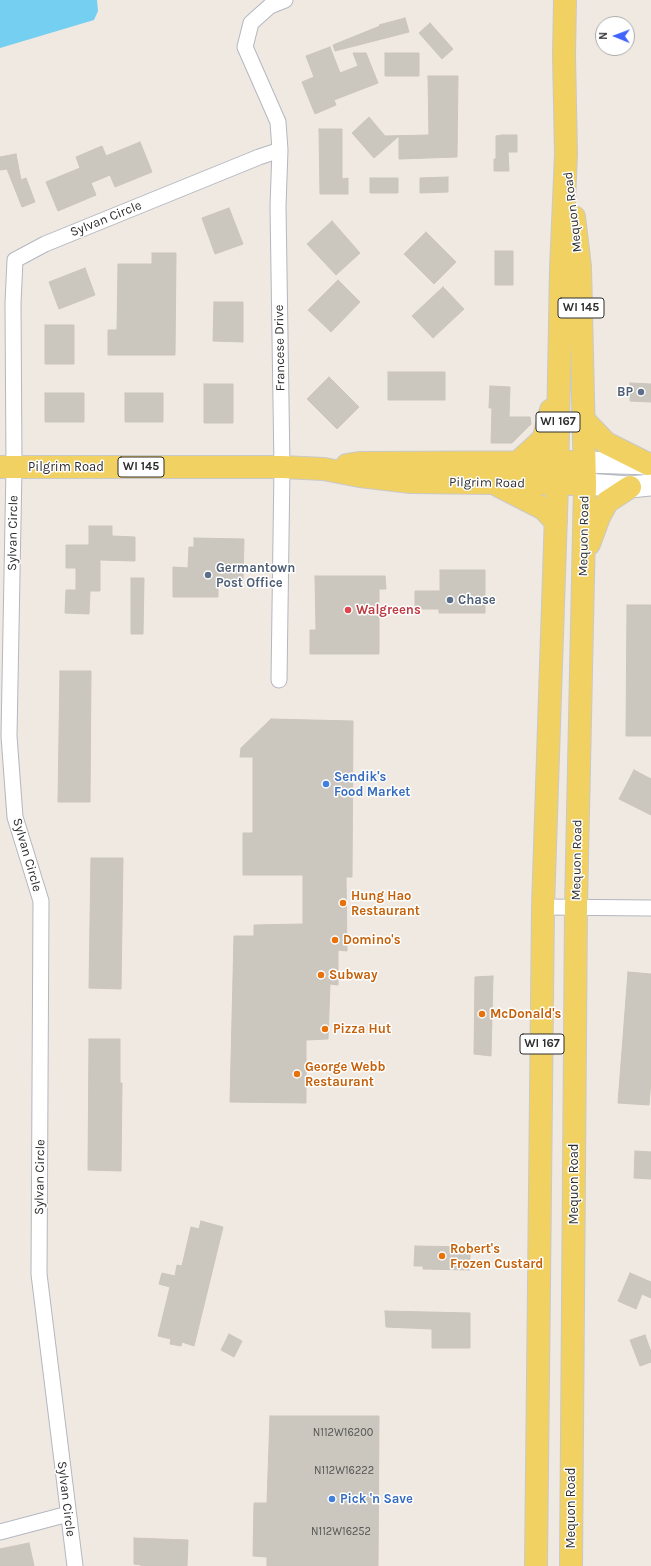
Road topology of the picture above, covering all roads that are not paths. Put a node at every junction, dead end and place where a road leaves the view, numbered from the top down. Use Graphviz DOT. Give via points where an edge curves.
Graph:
graph roads {
  1 [pos="285,0"];
  2 [pos="565,0"];
  3 [pos="280,150"];
  4 [pos="566,154"];
  5 [pos="559,382"];
  6 [pos="584,420"];
  7 [pos="518,462"];
  8 [pos="558,462"];
  9 [pos="585,462"];
  10 [pos="7,467"];
  11 [pos="282,467"];
  12 [pos="451,472"];
  13 [pos="645,475"];
  14 [pos="493,483"];
  15 [pos="557,484"];
  16 [pos="585,484"];
  17 [pos="556,522"];
  18 [pos="583,560"];
  19 [pos="279,680"];
  20 [pos="5,736"];
  21 [pos="543,907"];
  22 [pos="576,907"];
  23 [pos="651,908"];
  24 [pos="68,1514"];
  25 [pos="0,1532"];
  26 [pos="75,1566"];
  27 [pos="536,1566"];
  28 [pos="571,1566"];
  1 -- 3 [label="street, Francese Drive" via="270,6 251,23 245,47 278,122"];
  2 -- 4 [label="main road, Mequon Road / WI 145"];
  3 -- 10 [label="street, Sylvan Circle" via="45,244 15,260"];
  3 -- 11 [label="street, Francese Drive" via="278,206"];
  4 -- 5 [label="main road, Mequon Road / WI 145"];
  4 -- 6 [label="main road, Mequon Road / WI 145" via="580,267"];
  5 -- 7 [label="main road, WI 145" via="544,437"];
  5 -- 8 [label="main road, Mequon Road / WI 167"];
  6 -- 9 [label="main road, Mequon Road / WI 145"];
  6 -- 13 [label="main road" via="606,443"];
  7 -- 8 [label="main road, Pilgrim Road"];
  7 -- 12 [label="main road, Pilgrim Road / WI 145"];
  8 -- 9 [label="main road, Pilgrim Road"];
  8 -- 15 [label="main road, Mequon Road / WI 167"];
  9 -- 13 [label="street, Pilgrim Road"];
  9 -- 16 [label="main road, Mequon Road / WI 145"];
  10 -- 11 [label="main road, Pilgrim Road / WI 145"];
  10 -- 20 [label="street, Sylvan Circle"];
  11 -- 12 [label="main road, Pilgrim Road / WI 145" via="324,469 411,482"];
  11 -- 19 [label="street, Francese Drive"];
  12 -- 14 [label="main road, Pilgrim Road / WI 145"];
  13 -- 16 [label="street, Pilgrim Road"];
  13 -- 18 [label="main road" via="607,502"];
  14 -- 15 [label="main road, Pilgrim Road / WI 145"];
  14 -- 17 [label="main road" via="544,509"];
  15 -- 16 [label="main road, Pilgrim Road / WI 145"];
  15 -- 17 [label="main road, Mequon Road / WI 167"];
  16 -- 18 [label="main road, Mequon Road / WI 167"];
  17 -- 21 [label="main road, Mequon Road / WI 167"];
  18 -- 22 [label="main road, Mequon Road / WI 167"];
  20 -- 24 [label="street, Sylvan Circle" via="15,817 41,901 39,1274"];
  21 -- 22 [label="street"];
  21 -- 27 [label="main road, Mequon Road / WI 167"];
  22 -- 23 [label="street"];
  22 -- 28 [label="main road, Mequon Road / WI 167"];
  24 -- 25 [label="street"];
  24 -- 26 [label="street, Sylvan Circle"];
}
